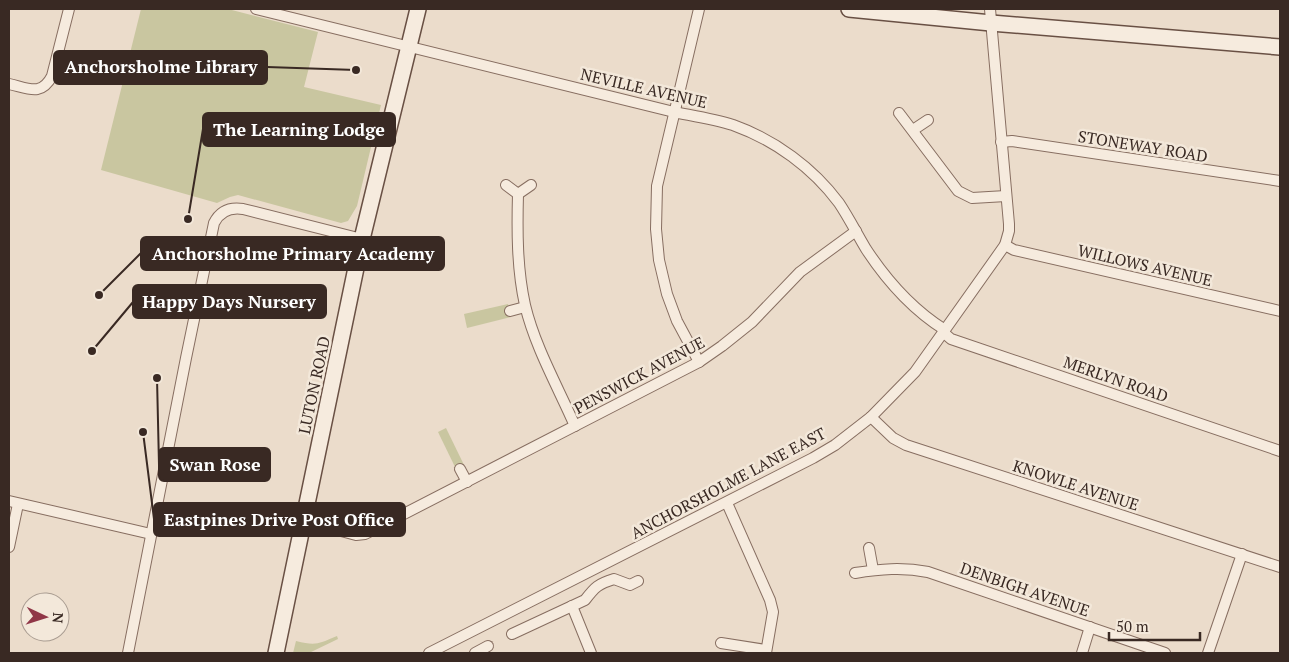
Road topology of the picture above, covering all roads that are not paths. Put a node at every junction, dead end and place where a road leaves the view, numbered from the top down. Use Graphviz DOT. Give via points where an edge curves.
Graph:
graph roads {
  1 [pos="69,9"];
  2 [pos="256,9"];
  3 [pos="418,9"];
  4 [pos="700,9"];
  5 [pos="850,9"];
  6 [pos="991,16"];
  7 [pos="408,46"];
  8 [pos="1280,47"];
  9 [pos="9,84"];
  10 [pos="674,112"];
  11 [pos="899,113"];
  12 [pos="928,120"];
  13 [pos="913,130"];
  14 [pos="1002,142"];
  15 [pos="1280,182"];
  16 [pos="506,185"];
  17 [pos="531,185"];
  18 [pos="518,194"];
  19 [pos="1006,196"];
  20 [pos="856,231"];
  21 [pos="362,239"];
  22 [pos="1005,245"];
  23 [pos="525,307"];
  24 [pos="510,311"];
  25 [pos="1280,311"];
  26 [pos="944,332"];
  27 [pos="699,362"];
  28 [pos="871,417"];
  29 [pos="575,426"];
  30 [pos="1280,451"];
  31 [pos="460,469"];
  32 [pos="467,482"];
  33 [pos="14,502"];
  34 [pos="727,503"];
  35 [pos="304,521"];
  36 [pos="151,534"];
  37 [pos="9,547"];
  38 [pos="869,548"];
  39 [pos="1242,554"];
  40 [pos="1280,567"];
  41 [pos="873,570"];
  42 [pos="855,573"];
  43 [pos="638,581"];
  44 [pos="572,606"];
  45 [pos="1090,627"];
  46 [pos="512,634"];
  47 [pos="720,643"];
  48 [pos="488,646"];
  49 [pos="766,652"];
  50 [pos="128,653"];
  51 [pos="276,653"];
  52 [pos="429,653"];
  53 [pos="475,653"];
  54 [pos="591,653"];
  55 [pos="1082,653"];
  56 [pos="1165,653"];
  57 [pos="1208,653"];
  1 -- 9 [label="street" via="48,83 34,90"];
  2 -- 7 [label="street, NEVILLE AVENUE"];
  3 -- 7 [label="street, LUTON ROAD"];
  4 -- 10 [label="street"];
  5 -- 6 [label="street"];
  6 -- 8 [label="street"];
  6 -- 14 [label="street, ANCHORSHOLME LANE EAST"];
  7 -- 10 [label="street, NEVILLE AVENUE"];
  7 -- 21 [label="street, LUTON ROAD"];
  10 -- 20 [label="street, NEVILLE AVENUE" via="734,126 777,146 820,180"];
  10 -- 27 [label="street" via="657,186 659,260 666,294"];
  11 -- 13 [label="street"];
  12 -- 13 [label="street"];
  13 -- 19 [label="street" via="965,196 979,199"];
  14 -- 15 [label="street, STONEWAY ROAD"];
  14 -- 19 [label="street, ANCHORSHOLME LANE EAST"];
  16 -- 18 [label="street"];
  17 -- 18 [label="street"];
  18 -- 23 [label="street" via="518,259"];
  19 -- 22 [label="street, ANCHORSHOLME LANE EAST" via="1009,231"];
  20 -- 26 [label="street, NEVILLE AVENUE" via="899,292"];
  20 -- 27 [label="street, PENSWICK AVENUE" via="800,272 752,322"];
  21 -- 35 [label="street, LUTON ROAD"];
  21 -- 36 [label="street" via="243,209 235,208 218,216"];
  22 -- 25 [label="street, WILLOWS AVENUE" via="1014,250"];
  22 -- 26 [label="street, ANCHORSHOLME LANE EAST"];
  23 -- 24 [label="street"];
  23 -- 29 [label="street" via="536,340"];
  26 -- 28 [label="street, ANCHORSHOLME LANE EAST" via="915,372"];
  26 -- 30 [label="street, MERLYN ROAD" via="951,339"];
  27 -- 29 [label="street, PENSWICK AVENUE"];
  28 -- 34 [label="street, ANCHORSHOLME LANE EAST" via="835,446"];
  28 -- 39 [label="street, KNOWLE AVENUE" via="893,438 906,445"];
  29 -- 32 [label="street, PENSWICK AVENUE"];
  31 -- 32 [label="street"];
  32 -- 35 [label="street, PENSWICK AVENUE" via="365,534 356,535"];
  33 -- 36 [label="street"];
  33 -- 37 [label="street"];
  34 -- 49 [label="street" via="770,600 773,612"];
  34 -- 52 [label="street, ANCHORSHOLME LANE EAST"];
  35 -- 51 [label="street, LUTON ROAD"];
  36 -- 50 [label="street"];
  38 -- 41 [label="street"];
  39 -- 40 [label="street, KNOWLE AVENUE"];
  39 -- 57 [label="street"];
  41 -- 42 [label="street, DENBIGH AVENUE"];
  41 -- 45 [label="street, DENBIGH AVENUE" via="902,568 928,572"];
  43 -- 44 [label="street" via="630,585 614,578"];
  44 -- 46 [label="street"];
  44 -- 54 [label="street"];
  45 -- 55 [label="street"];
  45 -- 56 [label="street, DENBIGH AVENUE"];
  47 -- 49 [label="street"];
  48 -- 53 [label="street"];
}
